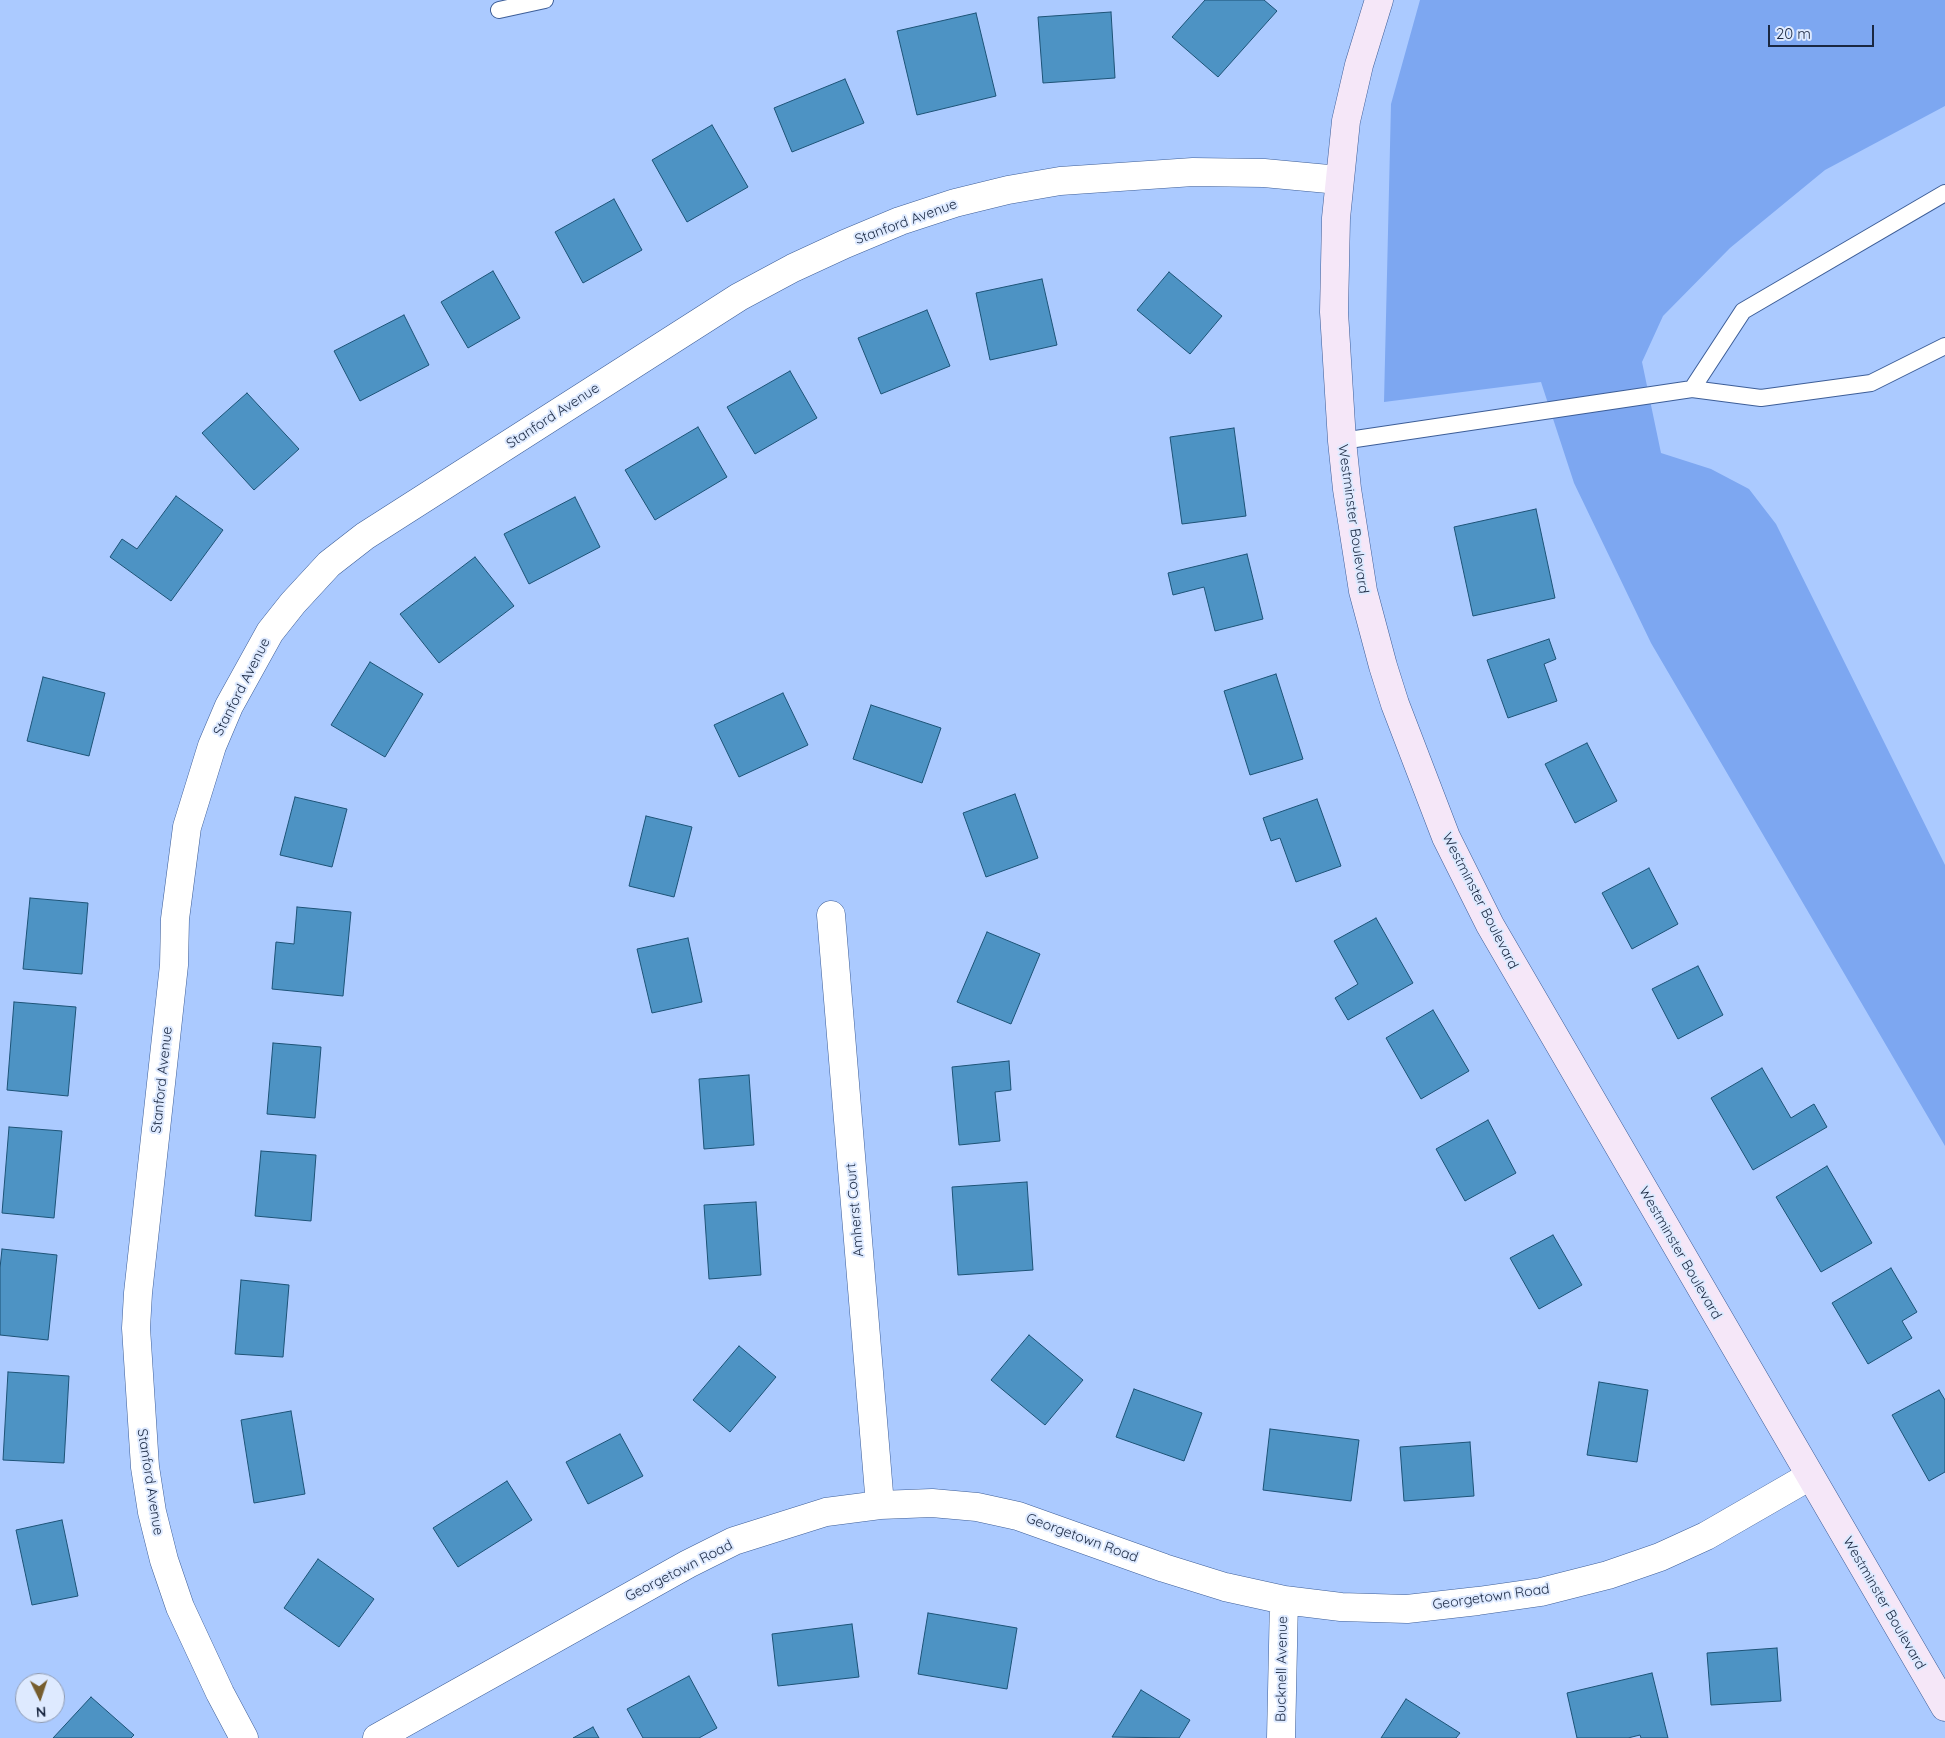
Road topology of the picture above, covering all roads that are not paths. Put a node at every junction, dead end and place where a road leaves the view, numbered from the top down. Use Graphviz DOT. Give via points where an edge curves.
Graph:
graph roads {
  1 [pos="544,0"];
  2 [pos="1379,0"];
  3 [pos="499,10"];
  4 [pos="1339,180"];
  5 [pos="1945,193"];
  6 [pos="1945,346"];
  7 [pos="1692,389"];
  8 [pos="1342,441"];
  9 [pos="831,915"];
  10 [pos="1810,1476"];
  11 [pos="880,1505"];
  12 [pos="1284,1600"];
  13 [pos="1945,1707"];
  14 [pos="244,1738"];
  15 [pos="377,1738"];
  16 [pos="1281,1738"];
  1 -- 3 [label="lane"];
  2 -- 4 [label="street, Westminster Boulevard" via="1346,120"];
  4 -- 8 [label="street, Westminster Boulevard" via="1334,312"];
  4 -- 14 [label="street, Stanford Avenue" via="1264,173 1193,172 1060,182 955,203 855,240 793,268 739,298 366,536 329,564 270,632 229,706 212,746 187,827 176,910 174,965 136,1328 145,1466 164,1560 180,1607"];
  5 -- 7 [label="lane" via="1742,311"];
  6 -- 7 [label="lane" via="1871,383 1761,398"];
  7 -- 8 [label="lane"];
  8 -- 10 [label="street, Westminster Boulevard" via="1363,591 1395,704 1446,837 1516,971"];
  9 -- 11 [label="street, Amherst Court"];
  10 -- 12 [label="street, Georgetown Road" via="1706,1536 1660,1557 1608,1575 1541,1592 1407,1609 1342,1607"];
  10 -- 13 [label="street, Westminster Boulevard"];
  11 -- 12 [label="street, Georgetown Road" via="932,1503 977,1507 1018,1516 1173,1570"];
  11 -- 15 [label="street, Georgetown Road" via="826,1512 734,1541"];
  12 -- 16 [label="street, Bucknell Avenue"];
}
